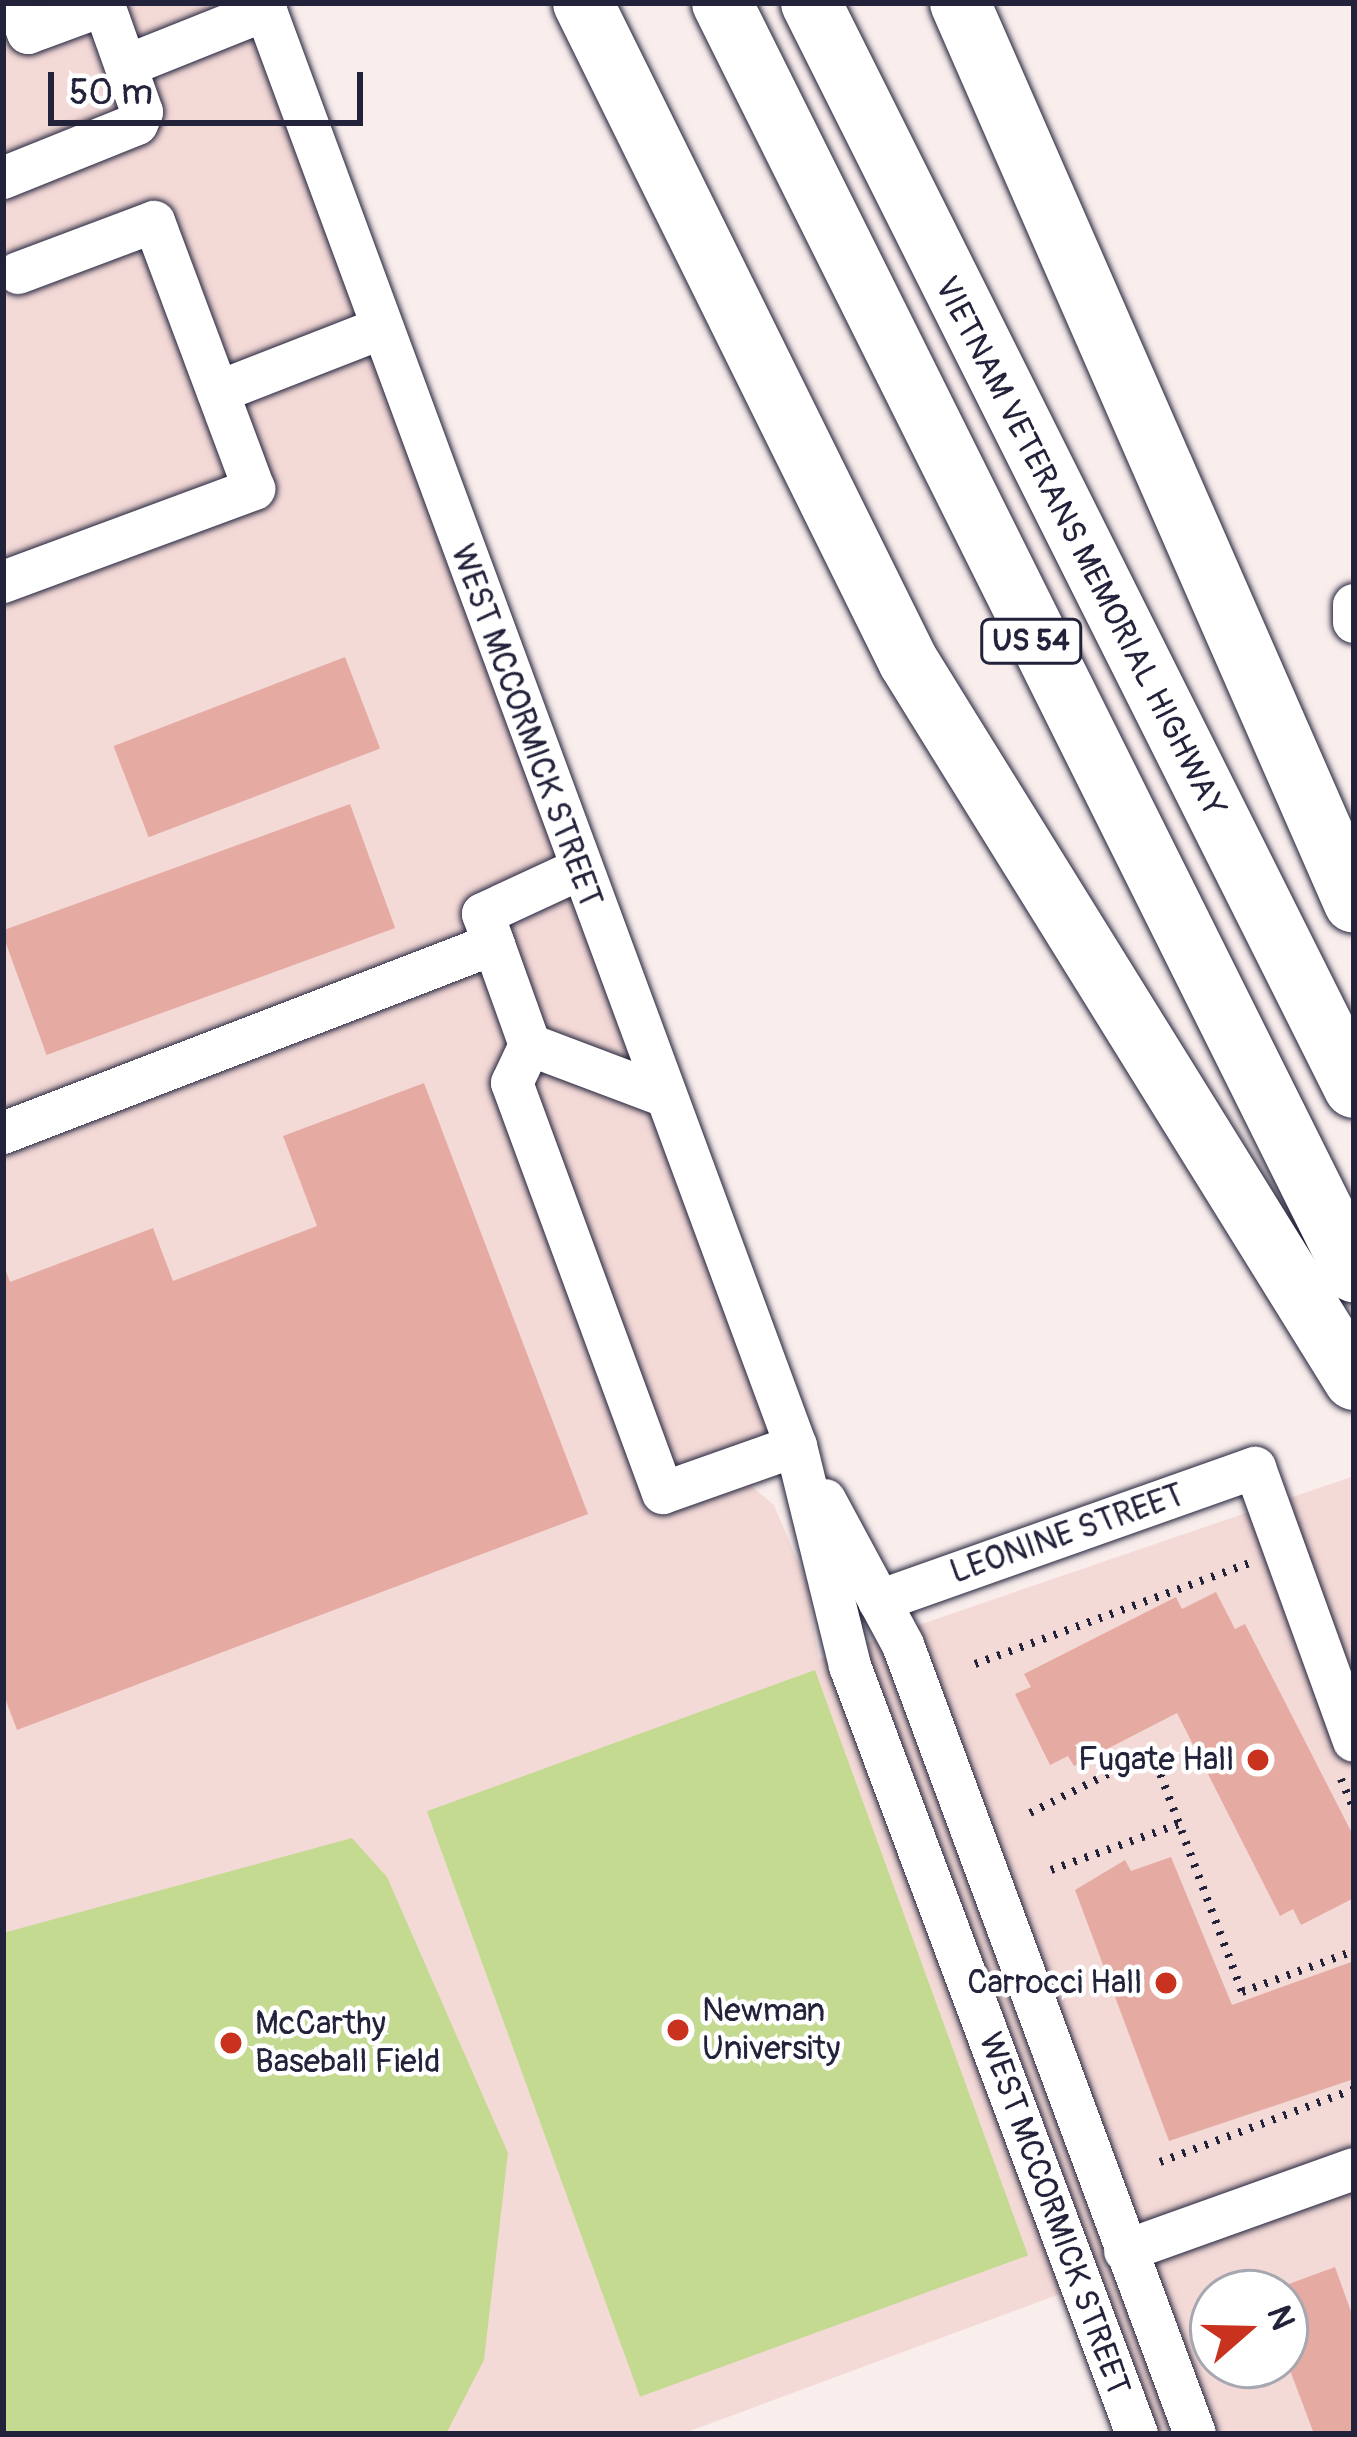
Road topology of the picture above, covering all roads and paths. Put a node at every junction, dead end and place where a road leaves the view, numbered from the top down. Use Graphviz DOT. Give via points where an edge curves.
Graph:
graph roads {
  1 [pos="16,3"];
  2 [pos="583,3"];
  3 [pos="722,3"];
  4 [pos="811,3"];
  5 [pos="960,3"];
  6 [pos="264,7"];
  7 [pos="126,66"];
  8 [pos="3,178"];
  9 [pos="18,273"];
  10 [pos="380,329"];
  11 [pos="218,392"];
  12 [pos="3,581"];
  13 [pos="580,869"];
  14 [pos="1354,903"];
  15 [pos="494,944"];
  16 [pos="530,1045"];
  17 [pos="1354,1088"];
  18 [pos="664,1096"];
  19 [pos="3,1133"];
  20 [pos="1354,1273"];
  21 [pos="1354,1380"];
  22 [pos="796,1446"];
  23 [pos="1266,1581"];
  24 [pos="879,1601"];
  25 [pos="975,1664"];
  26 [pos="1343,1747"];
  27 [pos="1354,1810"];
  28 [pos="1030,1813"];
  29 [pos="1179,1824"];
  30 [pos="1051,1870"];
  31 [pos="1354,1951"];
  32 [pos="1354,2089"];
  33 [pos="1160,2162"];
  34 [pos="1354,2169"];
  35 [pos="1125,2251"];
  36 [pos="1136,2434"];
  37 [pos="1195,2434"];
  1 -- 7 [label="street" via="28,33 104,5"];
  2 -- 21 [label="highway" via="908,661"];
  3 -- 20 [label="highway, US 54"];
  4 -- 17 [label="highway, VIETNAM VETERANS MEMORIAL HIGHWAY / US 54"];
  5 -- 14 [label="highway"];
  6 -- 7 [label="street"];
  6 -- 10 [label="street, WEST MCCORMICK STREET"];
  7 -- 8 [label="street" via="137,124"];
  9 -- 11 [label="street" via="154,222"];
  10 -- 11 [label="street"];
  10 -- 13 [label="street, WEST MCCORMICK STREET"];
  11 -- 12 [label="street" via="254,489"];
  13 -- 15 [label="street" via="483,914"];
  13 -- 18 [label="street, WEST MCCORMICK STREET"];
  15 -- 16 [label="street"];
  15 -- 19 [label="street"];
  16 -- 18 [label="street"];
  16 -- 22 [label="street" via="512,1083 663,1493"];
  18 -- 22 [label="street, WEST MCCORMICK STREET"];
  22 -- 24 [label="street, WEST MCCORMICK STREET"];
  22 -- 36 [label="street, WEST MCCORMICK STREET" via="850,1666"];
  23 -- 25 [label="path" via="1258,1560"];
  24 -- 26 [label="street, LEONINE STREET" via="1255,1468"];
  24 -- 35 [label="street, WEST MCCORMICK STREET"];
  26 -- 27 [label="path"];
  28 -- 29 [label="path" via="1152,1752"];
  29 -- 30 [label="path"];
  29 -- 31 [label="path" via="1242,1992"];
  32 -- 33 [label="path"];
  34 -- 35 [label="street"];
  35 -- 37 [label="street, WEST MCCORMICK STREET"];
}
